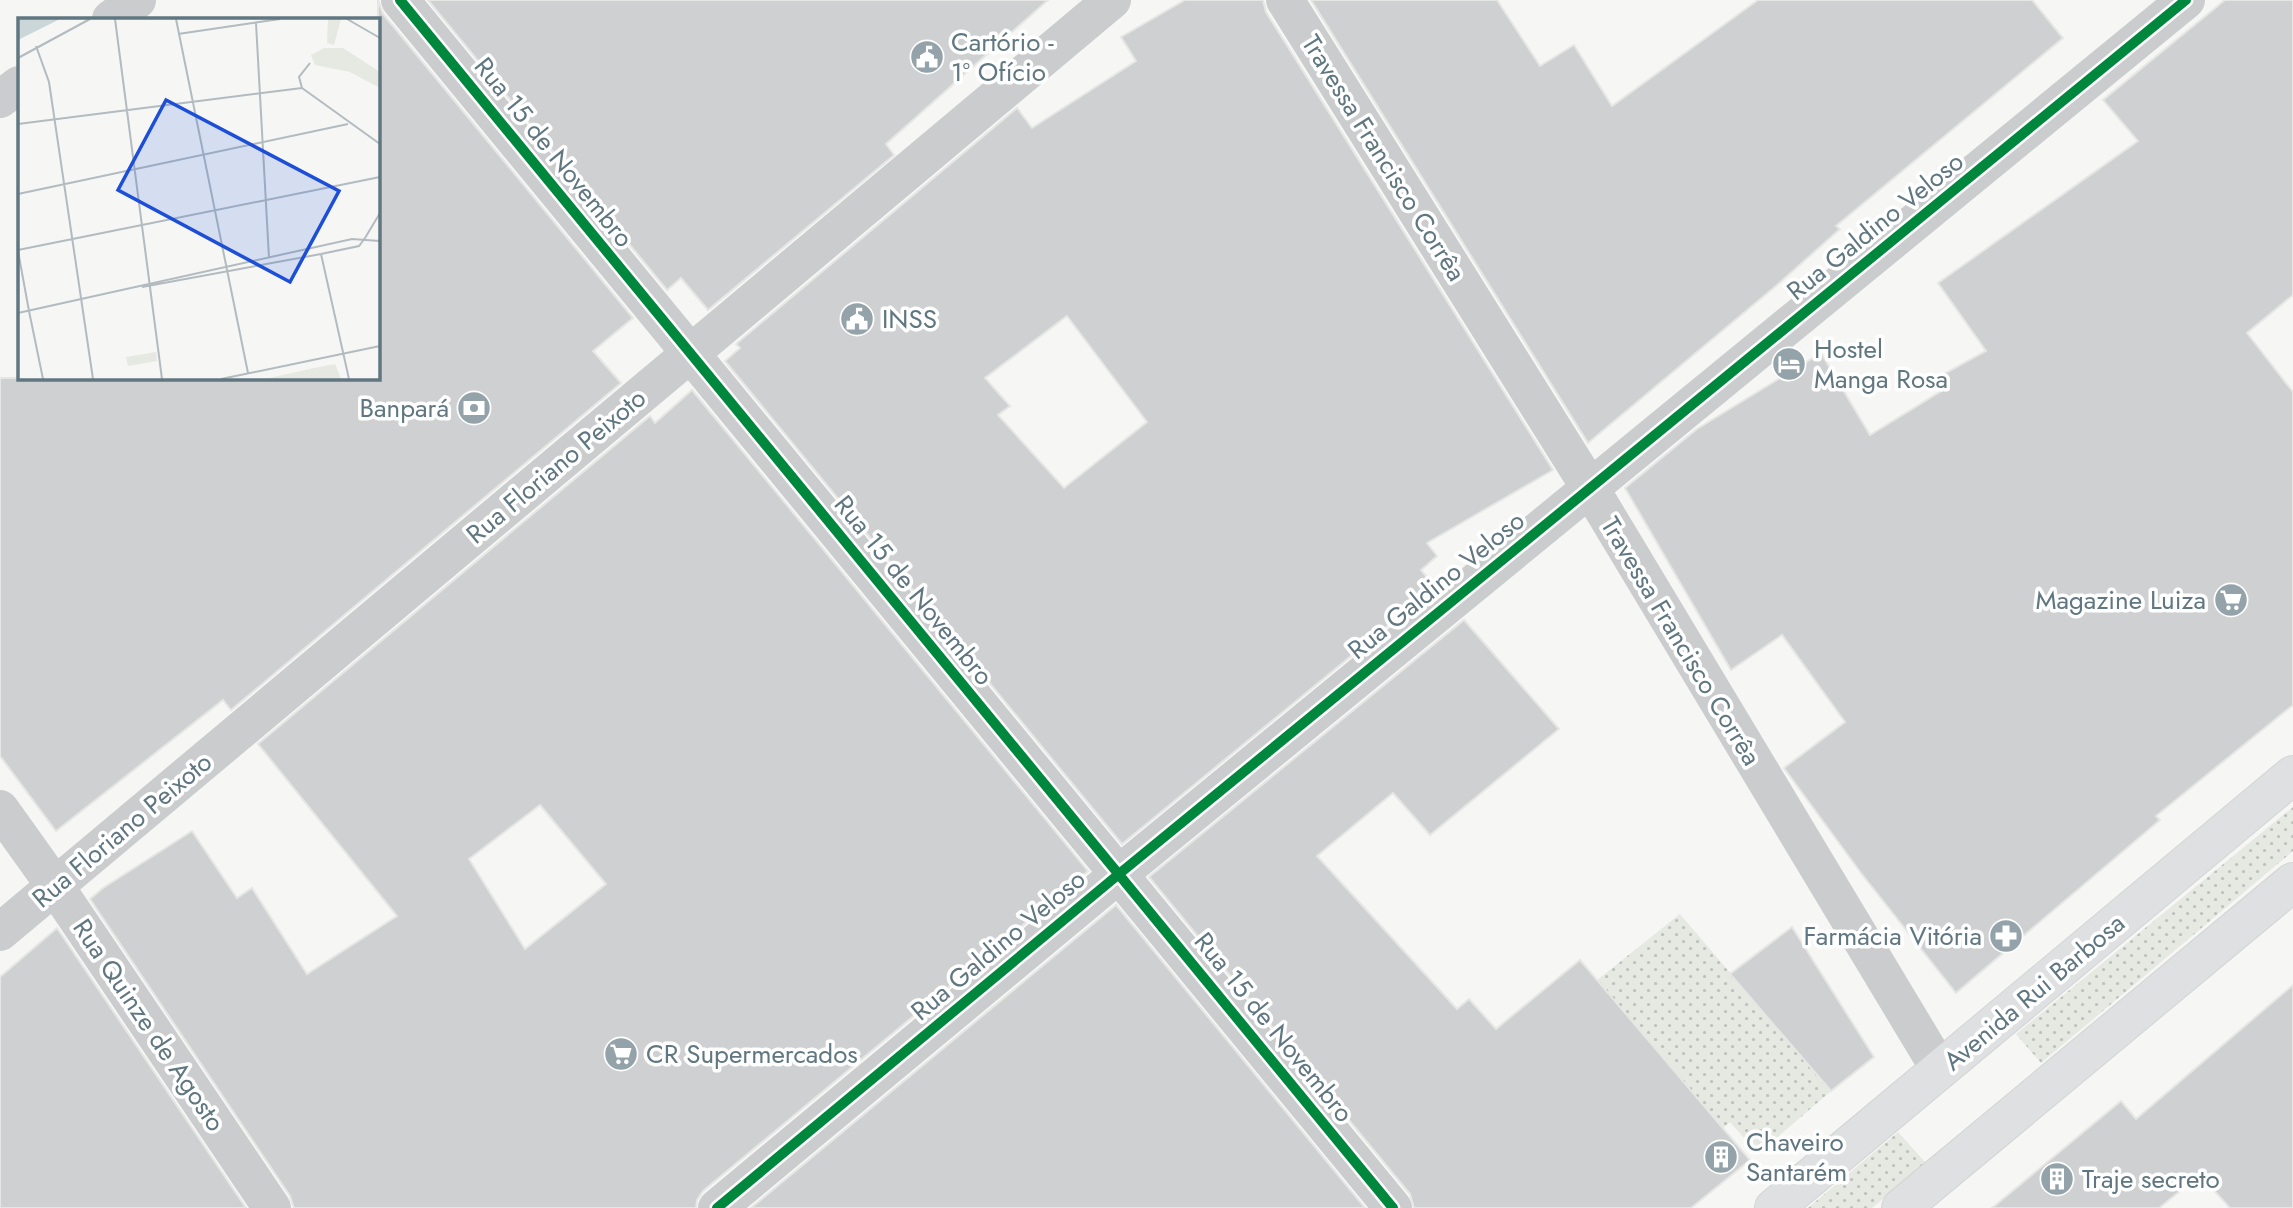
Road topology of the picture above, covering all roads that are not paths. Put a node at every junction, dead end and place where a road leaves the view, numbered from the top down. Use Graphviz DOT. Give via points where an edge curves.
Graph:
graph roads {
  1 [pos="137,0"];
  2 [pos="400,0"];
  3 [pos="1112,0"];
  4 [pos="1285,0"];
  5 [pos="2186,0"];
  6 [pos="112,18"];
  7 [pos="18,86"];
  8 [pos="0,99"];
  9 [pos="691,354"];
  10 [pos="1590,488"];
  11 [pos="2293,775"];
  12 [pos="0,809"];
  13 [pos="1119,874"];
  14 [pos="2293,883"];
  15 [pos="55,886"];
  16 [pos="0,932"];
  17 [pos="1940,1070"];
  18 [pos="272,1208"];
  19 [pos="717,1208"];
  20 [pos="1393,1208"];
  21 [pos="1774,1208"];
  22 [pos="1901,1208"];
  1 -- 6 [label="street"];
  2 -- 9 [label="street, Rua 15 de Novembro"];
  3 -- 9 [label="street, Rua Floriano Peixoto"];
  4 -- 10 [label="street, Travessa Francisco Corrêa"];
  5 -- 10 [label="street, Rua Galdino Veloso"];
  7 -- 8 [label="street"];
  9 -- 13 [label="street, Rua 15 de Novembro"];
  9 -- 15 [label="street, Rua Floriano Peixoto"];
  10 -- 13 [label="street, Rua Galdino Veloso"];
  10 -- 17 [label="street, Travessa Francisco Corrêa"];
  11 -- 17 [label="main road, Avenida Rui Barbosa"];
  12 -- 15 [label="street, Rua Quinze de Agosto"];
  13 -- 19 [label="street, Rua Galdino Veloso"];
  13 -- 20 [label="street, Rua 15 de Novembro"];
  14 -- 22 [label="main road"];
  15 -- 16 [label="street, Rua Floriano Peixoto"];
  15 -- 18 [label="street, Rua Quinze de Agosto"];
  17 -- 21 [label="main road, Avenida Rui Barbosa"];
}
